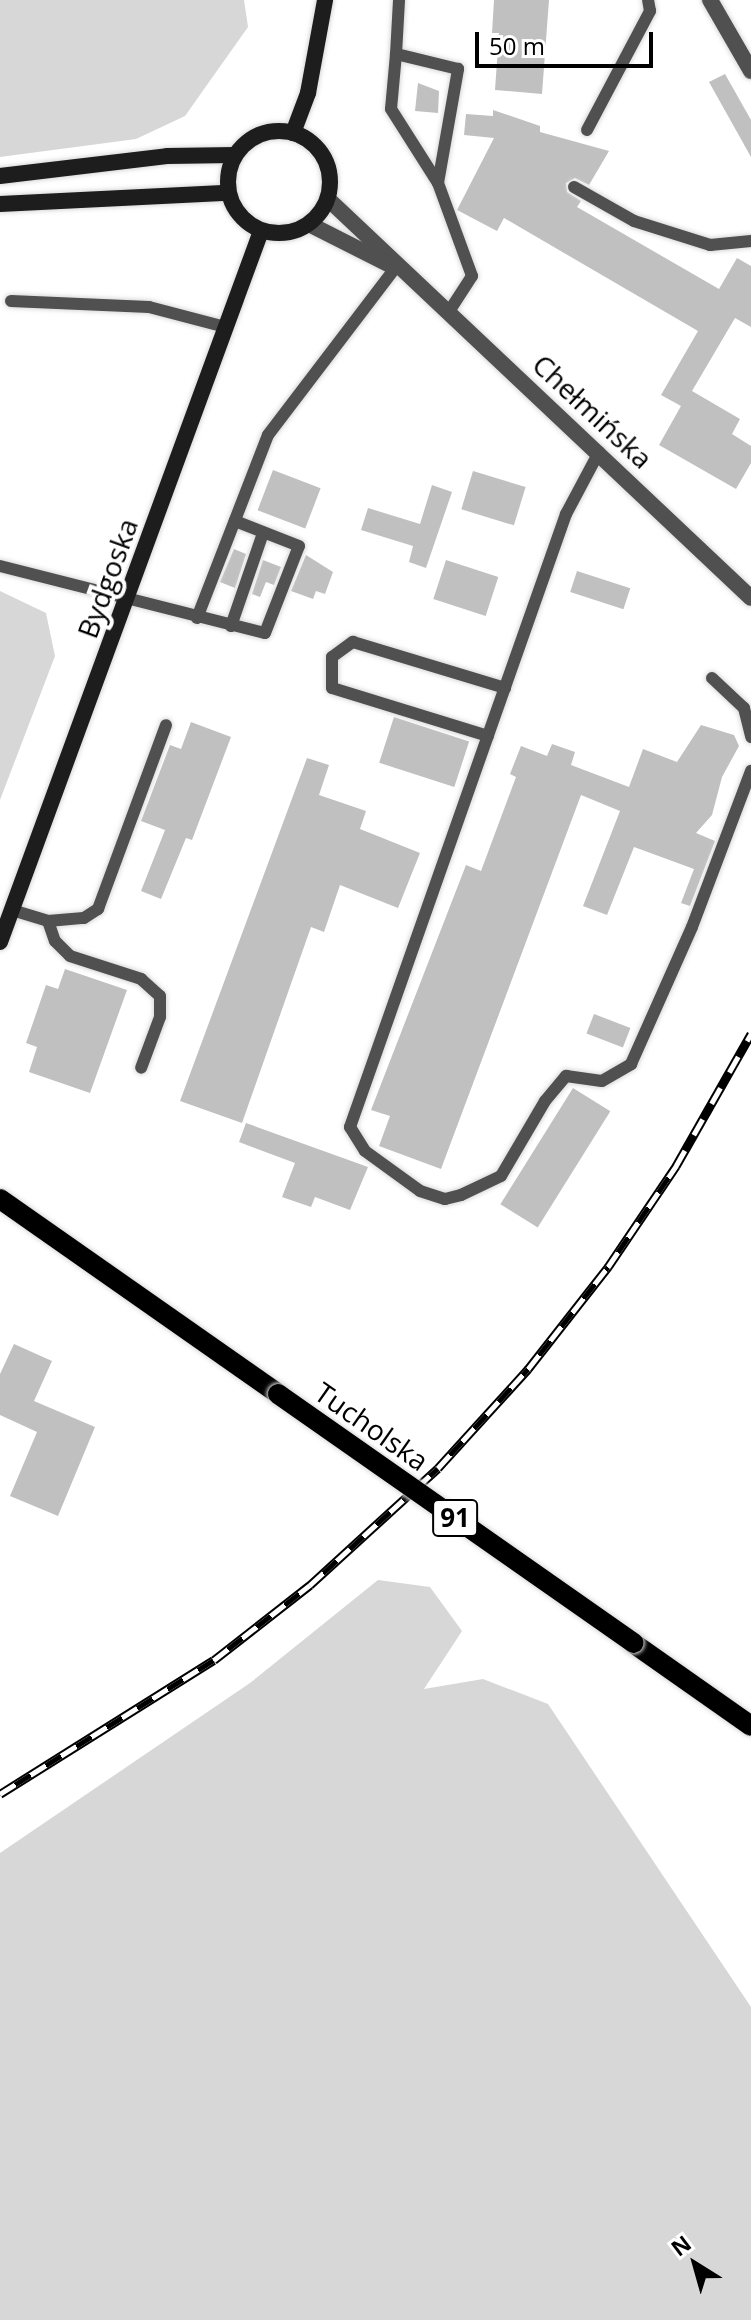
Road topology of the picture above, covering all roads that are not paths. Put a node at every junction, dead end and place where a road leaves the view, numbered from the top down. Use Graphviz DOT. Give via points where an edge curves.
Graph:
graph roads {
  1 [pos="325,0"];
  2 [pos="399,0"];
  3 [pos="648,0"];
  4 [pos="710,0"];
  5 [pos="396,54"];
  6 [pos="751,71"];
  7 [pos="587,130"];
  8 [pos="293,133"];
  9 [pos="235,155"];
  10 [pos="0,176"];
  11 [pos="438,183"];
  12 [pos="574,187"];
  13 [pos="228,193"];
  14 [pos="328,199"];
  15 [pos="0,204"];
  16 [pos="309,224"];
  17 [pos="261,231"];
  18 [pos="751,241"];
  19 [pos="395,268"];
  20 [pos="11,301"];
  21 [pos="448,313"];
  22 [pos="225,327"];
  23 [pos="599,452"];
  24 [pos="235,521"];
  25 [pos="263,533"];
  26 [pos="0,566"];
  27 [pos="751,598"];
  28 [pos="126,602"];
  29 [pos="197,618"];
  30 [pos="231,626"];
  31 [pos="712,678"];
  32 [pos="505,688"];
  33 [pos="166,725"];
  34 [pos="488,736"];
  35 [pos="751,737"];
  36 [pos="751,771"];
  37 [pos="12,910"];
  38 [pos="48,921"];
  39 [pos="0,942"];
  40 [pos="141,1068"];
  41 [pos="0,1199"];
  42 [pos="751,1726"];
  1 -- 8 [label="street" via="308,93"];
  2 -- 5 [label="lane"];
  3 -- 7 [label="lane" via="650,11"];
  4 -- 6 [label="street"];
  5 -- 11 [label="lane" via="391,109"];
  5 -- 11 [label="lane" via="458,69"];
  8 -- 9 [label="street" via="260,134"];
  8 -- 14 [label="street" via="320,151 328,166"];
  9 -- 10 [label="street" via="167,156"];
  9 -- 13 [label="street"];
  11 -- 21 [label="lane" via="472,276"];
  12 -- 18 [label="lane" via="634,221 710,245"];
  13 -- 15 [label="street"];
  13 -- 17 [label="street" via="235,209"];
  14 -- 16 [label="street"];
  14 -- 19 [label="street, Chełmińska"];
  16 -- 17 [label="street" via="278,234"];
  16 -- 19 [label="street, Chełmińska" via="344,247"];
  17 -- 22 [label="street, Bydgoska"];
  19 -- 21 [label="street, Chełmińska"];
  19 -- 24 [label="lane" via="268,435"];
  20 -- 22 [label="lane" via="149,307"];
  21 -- 23 [label="street, Chełmińska"];
  22 -- 28 [label="street, Bydgoska"];
  23 -- 27 [label="street, Chełmińska"];
  23 -- 32 [label="lane" via="566,514"];
  24 -- 25 [label="lane"];
  24 -- 29 [label="lane"];
  25 -- 30 [label="lane"];
  25 -- 30 [label="lane" via="299,546 265,633"];
  26 -- 28 [label="lane"];
  28 -- 29 [label="lane"];
  28 -- 37 [label="street, Bydgoska"];
  29 -- 30 [label="lane"];
  31 -- 35 [label="lane" via="744,708"];
  32 -- 34 [label="lane"];
  32 -- 34 [label="lane" via="353,642 332,657 332,688"];
  33 -- 38 [label="lane" via="98,909 84,918"];
  34 -- 36 [label="lane" via="350,1127 365,1151 420,1191 445,1199 501,1176 566,1076 602,1081 631,1064 692,927"];
  37 -- 38 [label="lane"];
  37 -- 39 [label="street, Bydgoska"];
  38 -- 40 [label="lane" via="55,941 70,956 141,979 160,996 160,1017"];
  41 -- 42 [label="main road, Tucholska / 91, bridge"];
}
